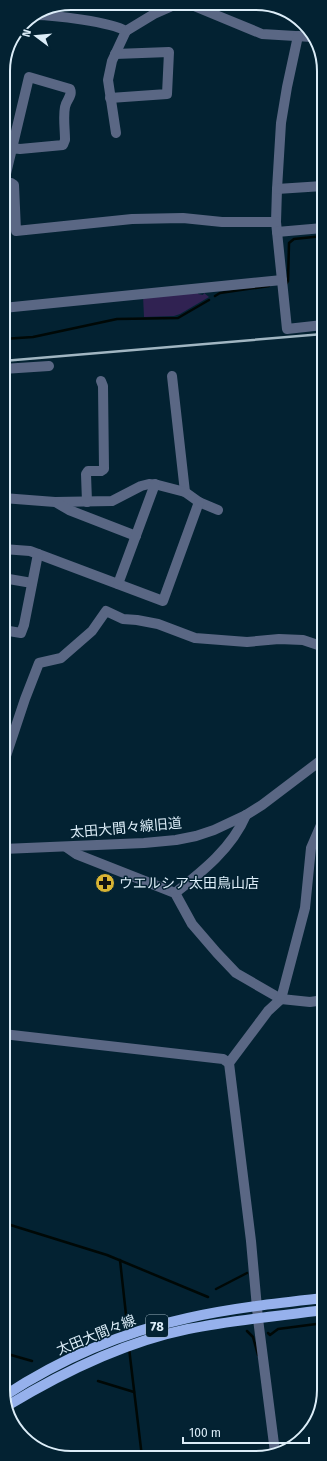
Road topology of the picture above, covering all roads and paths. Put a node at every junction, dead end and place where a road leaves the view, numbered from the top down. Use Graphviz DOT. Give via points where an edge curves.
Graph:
graph roads {
  1 [pos="163,10"];
  2 [pos="204,10"];
  3 [pos="45,16"];
  4 [pos="126,31"];
  5 [pos="298,36"];
  6 [pos="306,37"];
  7 [pos="115,54"];
  8 [pos="110,98"];
  9 [pos="116,133"];
  10 [pos="12,148"];
  11 [pos="10,156"];
  12 [pos="10,183"];
  13 [pos="317,186"];
  14 [pos="277,189"];
  15 [pos="277,227"];
  16 [pos="317,228"];
  17 [pos="282,280"];
  18 [pos="10,307"];
  19 [pos="317,326"];
  20 [pos="49,366"];
  21 [pos="10,369"];
  22 [pos="172,376"];
  23 [pos="101,381"];
  24 [pos="155,484"];
  25 [pos="185,492"];
  26 [pos="10,499"];
  27 [pos="55,502"];
  28 [pos="87,502"];
  29 [pos="199,502"];
  30 [pos="218,510"];
  31 [pos="136,536"];
  32 [pos="10,550"];
  33 [pos="38,554"];
  34 [pos="10,579"];
  35 [pos="32,583"];
  36 [pos="118,584"];
  37 [pos="10,631"];
  38 [pos="317,645"];
  39 [pos="10,744"];
  40 [pos="317,763"];
  41 [pos="246,815"];
  42 [pos="317,838"];
  43 [pos="66,847"];
  44 [pos="10,849"];
  45 [pos="175,893"];
  46 [pos="282,999"];
  47 [pos="317,1001"];
  48 [pos="10,1035"];
  49 [pos="229,1063"];
  50 [pos="317,1299"];
  51 [pos="257,1306"];
  52 [pos="317,1311"];
  53 [pos="258,1319"];
  54 [pos="10,1392"];
  55 [pos="12,1403"];
  56 [pos="275,1448"];
  1 -- 4 [label="street"];
  2 -- 5 [label="street" via="262,34"];
  3 -- 4 [label="street" via="97,23"];
  4 -- 7 [label="street"];
  5 -- 6 [label="street"];
  5 -- 14 [label="street" via="281,123"];
  7 -- 8 [label="street" via="109,71"];
  7 -- 8 [label="street" via="169,52 167,94"];
  8 -- 9 [label="street"];
  10 -- 10 [label="street" via="29,77 70,89 71,95 65,107 63,144"];
  10 -- 11 [label="street"];
  12 -- 15 [label="street" via="14,185 16,231 132,219 183,218"];
  13 -- 14 [label="street"];
  14 -- 15 [label="street"];
  15 -- 16 [label="street"];
  15 -- 17 [label="street"];
  17 -- 18 [label="street"];
  17 -- 19 [label="street" via="287,329"];
  20 -- 21 [label="street"];
  22 -- 25 [label="street"];
  23 -- 28 [label="street" via="104,469 88,471 86,474"];
  24 -- 25 [label="street"];
  24 -- 28 [label="street" via="141,486 112,501"];
  24 -- 31 [label="street"];
  25 -- 29 [label="street"];
  26 -- 27 [label="street"];
  27 -- 28 [label="street"];
  27 -- 31 [label="street"];
  29 -- 30 [label="street"];
  29 -- 36 [label="street" via="163,601"];
  31 -- 36 [label="street"];
  32 -- 33 [label="street"];
  33 -- 35 [label="street"];
  33 -- 36 [label="street"];
  34 -- 35 [label="street"];
  35 -- 37 [label="street" via="21,633"];
  38 -- 39 [label="street" via="303,640 247,642 195,638 158,624 123,619 106,612 92,631 61,658 39,663"];
  40 -- 41 [label="street, 太田大間々線旧道"];
  41 -- 43 [label="street, 太田大間々線旧道" via="214,830 176,840"];
  41 -- 45 [label="street" via="239,830 215,858 201,873"];
  42 -- 46 [label="street" via="311,848 305,908"];
  43 -- 44 [label="street, 太田大間々線旧道"];
  43 -- 45 [label="street" via="76,854"];
  45 -- 46 [label="street" via="192,924 236,973"];
  46 -- 47 [label="street"];
  46 -- 49 [label="street" via="268,1011"];
  48 -- 49 [label="street" via="223,1059"];
  49 -- 51 [label="street"];
  50 -- 51 [label="main road, 太田大間々線 / 78"];
  51 -- 53 [label="street"];
  51 -- 54 [label="main road, 太田大間々線 / 78" via="188,1318 132,1333 57,1366"];
  52 -- 53 [label="main road, 太田大間々線 / 78"];
  53 -- 55 [label="main road, 太田大間々線 / 78" via="188,1330 133,1344 93,1360"];
  53 -- 56 [label="street"];
}
